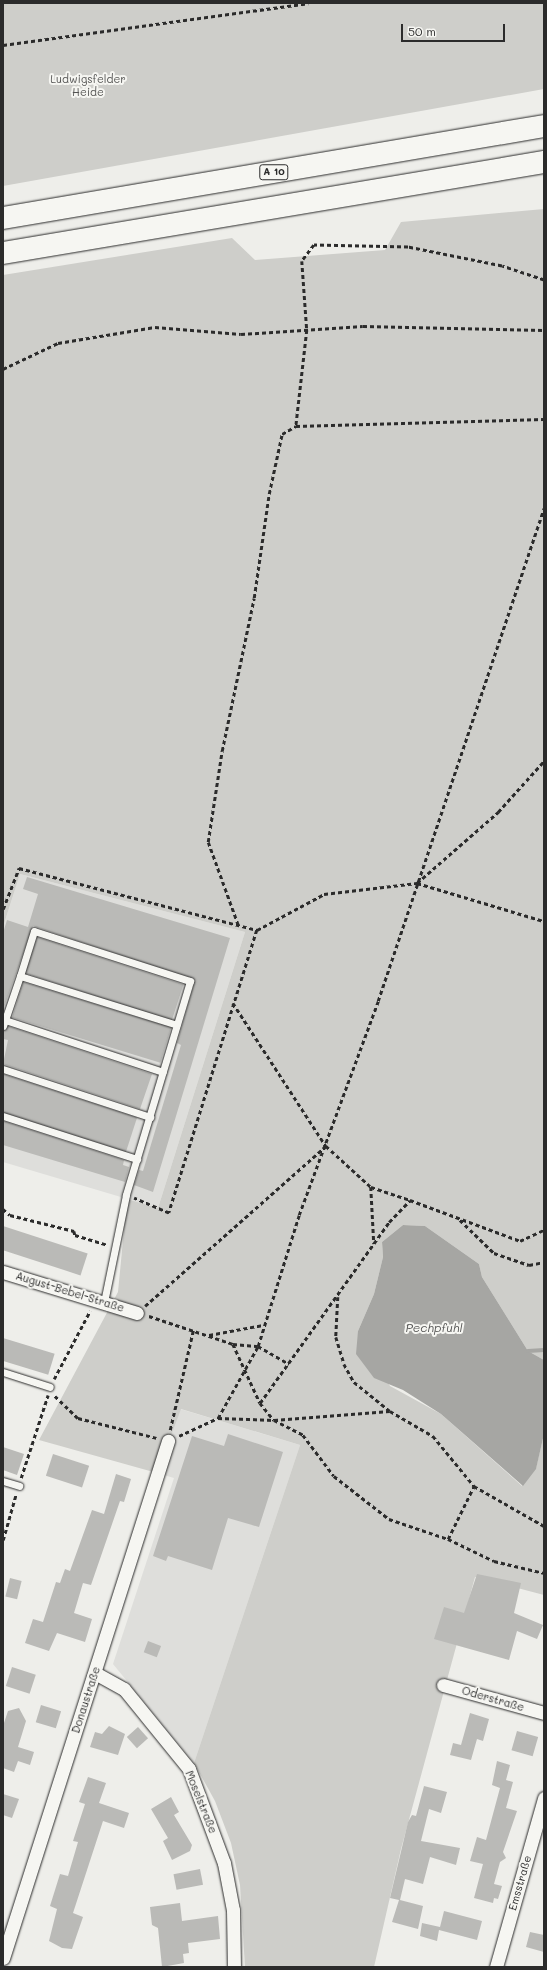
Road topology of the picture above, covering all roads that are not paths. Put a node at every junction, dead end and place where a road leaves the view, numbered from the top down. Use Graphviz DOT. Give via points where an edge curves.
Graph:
graph roads {
  1 [pos="544,126"];
  2 [pos="544,162"];
  3 [pos="3,218"];
  4 [pos="3,253"];
  5 [pos="20,976"];
  6 [pos="4,1023"];
  7 [pos="177,1025"];
  8 [pos="3,1069"];
  9 [pos="163,1072"];
  10 [pos="3,1116"];
  11 [pos="150,1117"];
  12 [pos="137,1159"];
  13 [pos="3,1272"];
  14 [pos="99,1301"];
  15 [pos="137,1313"];
  16 [pos="3,1372"];
  17 [pos="50,1387"];
  18 [pos="168,1441"];
  19 [pos="3,1481"];
  20 [pos="19,1486"];
  21 [pos="95,1673"];
  22 [pos="443,1685"];
  23 [pos="544,1713"];
  24 [pos="544,1798"];
  25 [pos="3,1958"];
  26 [pos="234,1967"];
  27 [pos="496,1967"];
  1 -- 3 [label="highway, A 10"];
  2 -- 4 [label="highway"];
  5 -- 6 [label="lane"];
  5 -- 7 [label="lane"];
  5 -- 7 [label="lane" via="34,931 190,981"];
  6 -- 9 [label="lane"];
  7 -- 9 [label="lane"];
  8 -- 11 [label="lane"];
  9 -- 11 [label="lane"];
  10 -- 12 [label="lane"];
  11 -- 12 [label="lane"];
  12 -- 14 [label="lane"];
  13 -- 14 [label="street, August-Bebel-Straße"];
  14 -- 15 [label="street, August-Bebel-Straße"];
  16 -- 17 [label="lane"];
  18 -- 21 [label="street, Donaustraße"];
  19 -- 20 [label="lane"];
  21 -- 25 [label="street, Donaustraße"];
  21 -- 26 [label="street, Moselstraße" via="124,1689 189,1769 224,1863 233,1910"];
  22 -- 23 [label="street, Oderstraße"];
  24 -- 27 [label="street, Emsstraße"];
}
